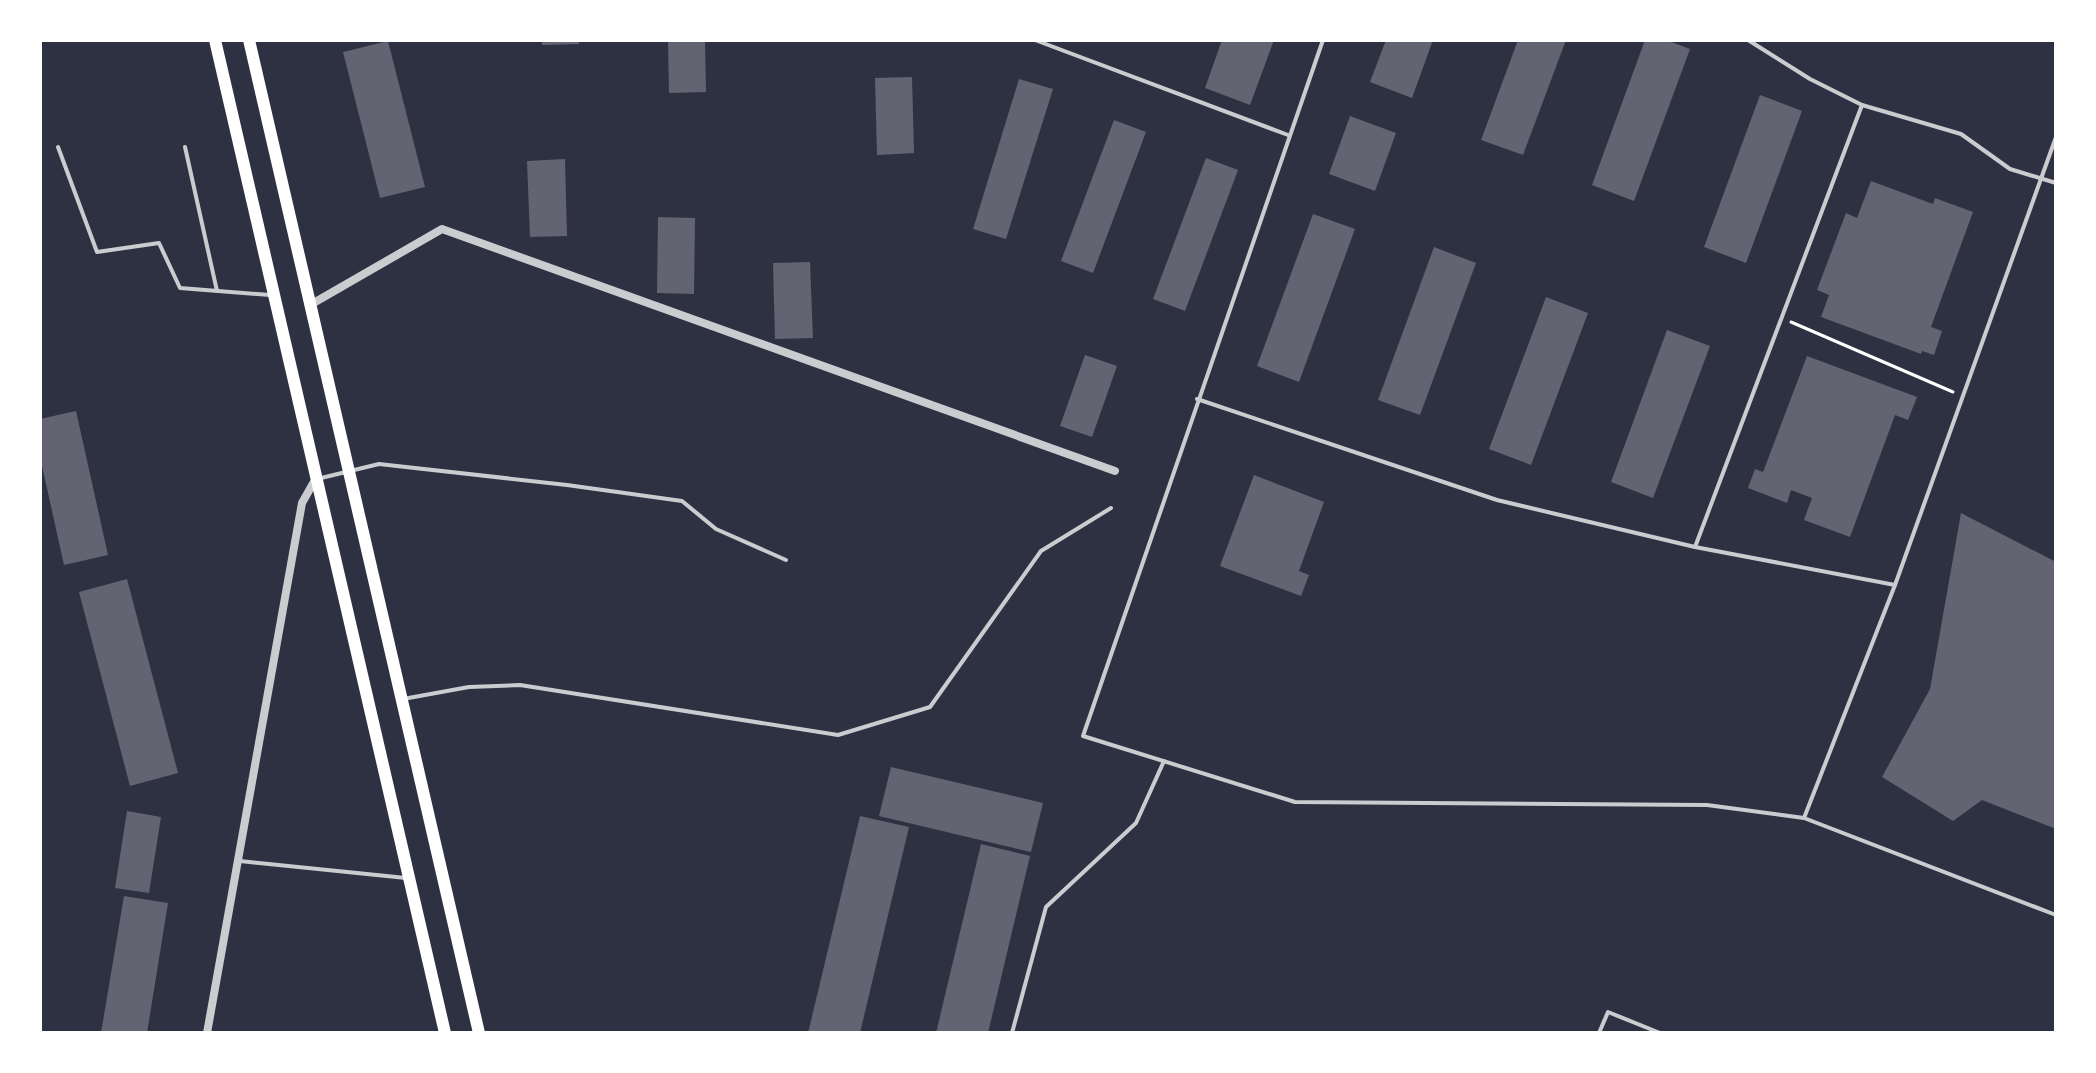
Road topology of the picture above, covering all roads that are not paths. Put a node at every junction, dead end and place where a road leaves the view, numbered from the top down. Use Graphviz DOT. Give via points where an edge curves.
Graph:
graph roads {
  1 [pos="215,40"];
  2 [pos="249,40"];
  3 [pos="1035,40"];
  4 [pos="1323,40"];
  5 [pos="1748,40"];
  6 [pos="1862,105"];
  7 [pos="1288,135"];
  8 [pos="2056,137"];
  9 [pos="58,147"];
  10 [pos="185,147"];
  11 [pos="2040,177"];
  12 [pos="2056,183"];
  13 [pos="217,291"];
  14 [pos="273,295"];
  15 [pos="310,305"];
  16 [pos="1197,399"];
  17 [pos="348,471"];
  18 [pos="1115,471"];
  19 [pos="315,480"];
  20 [pos="1111,508"];
  21 [pos="1695,547"];
  22 [pos="786,560"];
  23 [pos="1895,585"];
  24 [pos="401,700"];
  25 [pos="1164,761"];
  26 [pos="1804,818"];
  27 [pos="237,860"];
  28 [pos="409,878"];
  29 [pos="2056,915"];
  30 [pos="1651,1031"];
  31 [pos="207,1033"];
  32 [pos="445,1033"];
  33 [pos="479,1033"];
  34 [pos="1012,1033"];
  35 [pos="1599,1033"];
  36 [pos="1660,1033"];
  1 -- 14 [label="main road"];
  2 -- 15 [label="main road"];
  3 -- 7 [label="lane"];
  4 -- 7 [label="lane"];
  5 -- 6 [label="lane"];
  6 -- 11 [label="lane" via="1961,134 2010,169"];
  6 -- 21 [label="lane"];
  7 -- 16 [label="lane"];
  8 -- 11 [label="lane"];
  9 -- 13 [label="lane" via="97,252 159,243 180,288"];
  10 -- 13 [label="lane"];
  11 -- 12 [label="lane"];
  11 -- 23 [label="lane"];
  13 -- 14 [label="lane"];
  14 -- 19 [label="main road"];
  15 -- 17 [label="main road"];
  15 -- 18 [label="street" via="442,229"];
  16 -- 21 [label="lane" via="1497,500"];
  16 -- 25 [label="lane" via="1083,736"];
  17 -- 19 [label="lane"];
  17 -- 22 [label="lane" via="379,464 682,501 716,529"];
  17 -- 24 [label="main road"];
  19 -- 27 [label="street" via="302,503"];
  19 -- 28 [label="main road"];
  20 -- 24 [label="lane" via="1041,551 930,707 838,735 520,685 469,687"];
  21 -- 23 [label="lane"];
  23 -- 26 [label="lane"];
  24 -- 33 [label="main road"];
  25 -- 26 [label="lane" via="1295,802 1707,805"];
  25 -- 34 [label="lane" via="1136,823 1046,907"];
  26 -- 29 [label="lane"];
  27 -- 28 [label="lane"];
  27 -- 31 [label="street"];
  28 -- 32 [label="main road"];
  30 -- 35 [label="lane" via="1608,1012"];
  30 -- 36 [label="lane"];
}
